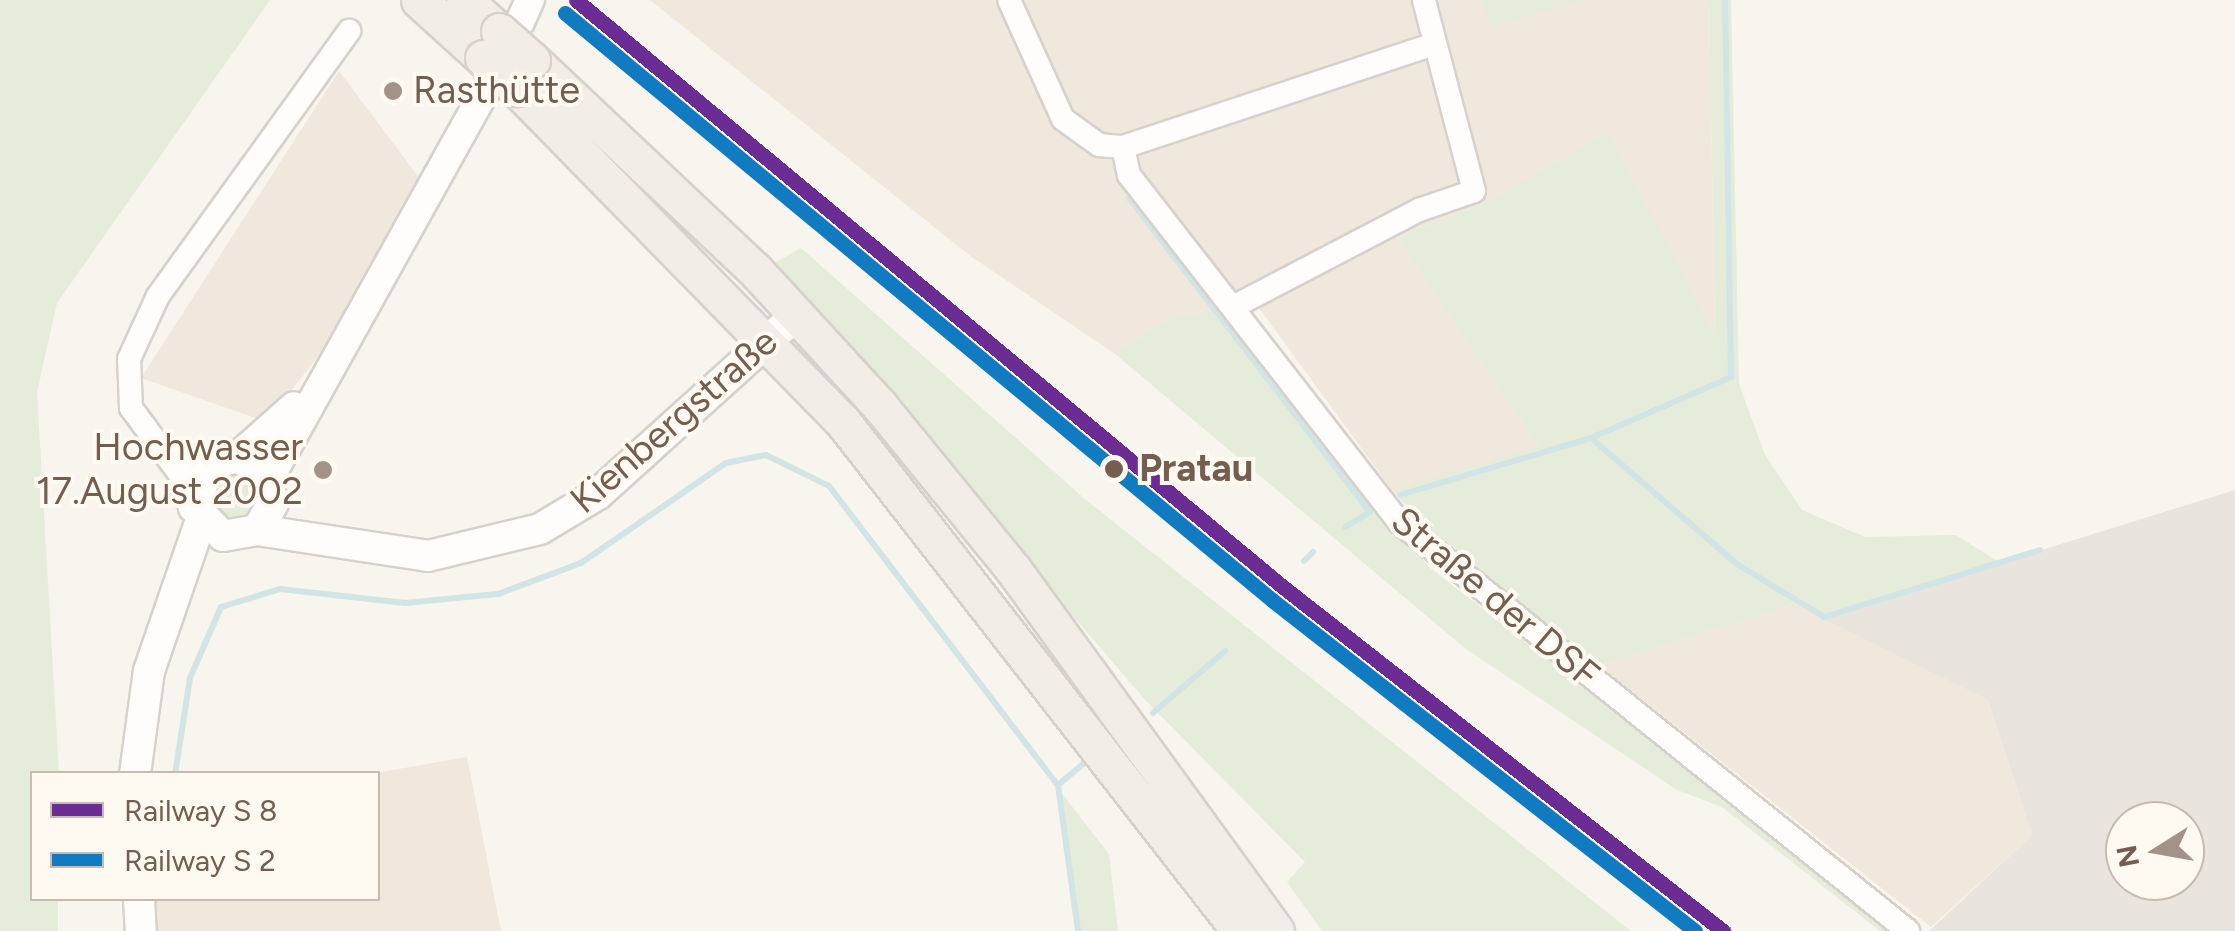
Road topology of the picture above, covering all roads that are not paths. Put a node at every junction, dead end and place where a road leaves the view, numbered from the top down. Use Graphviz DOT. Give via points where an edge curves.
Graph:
graph roads {
  1 [pos="419,0"];
  2 [pos="464,0"];
  3 [pos="1009,0"];
  4 [pos="1424,0"];
  5 [pos="348,31"];
  6 [pos="1429,46"];
  7 [pos="510,49"];
  8 [pos="1123,147"];
  9 [pos="1235,306"];
  10 [pos="797,314"];
  11 [pos="769,340"];
  12 [pos="316,384"];
  13 [pos="157,446"];
  14 [pos="223,461"];
  15 [pos="271,491"];
  16 [pos="206,516"];
  17 [pos="257,530"];
  18 [pos="315,540"];
  19 [pos="135,771"];
  20 [pos="139,901"];
  21 [pos="141,931"];
  22 [pos="1240,931"];
  23 [pos="1276,931"];
  24 [pos="1908,931"];
  1 -- 7 [label="main road"];
  2 -- 7 [label="main road"];
  3 -- 8 [label="street" via="1063,119 1079,137"];
  4 -- 6 [label="street"];
  5 -- 13 [label="street" via="143,324 127,394"];
  6 -- 8 [label="street"];
  6 -- 9 [label="street" via="1474,192 1419,210"];
  7 -- 10 [label="main road"];
  7 -- 11 [label="main road"];
  7 -- 12 [label="street" via="388,276"];
  8 -- 9 [label="street, Straße der DSF" via="1129,175"];
  9 -- 24 [label="street, Straße der DSF" via="1366,484 1437,558"];
  10 -- 11 [label="main road, Kienbergstraße"];
  10 -- 23 [label="main road" via="977,522"];
  11 -- 18 [label="main road, Kienbergstraße" via="598,494 540,529 428,556"];
  11 -- 22 [label="main road" via="954,554"];
  12 -- 14 [label="street"];
  12 -- 15 [label="street"];
  13 -- 14 [label="street"];
  13 -- 16 [label="street"];
  14 -- 15 [label="main road"];
  14 -- 16 [label="main road"];
  15 -- 17 [label="main road"];
  15 -- 18 [label="main road"];
  16 -- 17 [label="main road, Kienbergstraße"];
  16 -- 19 [label="main road" via="150,671"];
  17 -- 18 [label="main road, Kienbergstraße"];
  20 -- 21 [label="main road"];
}
